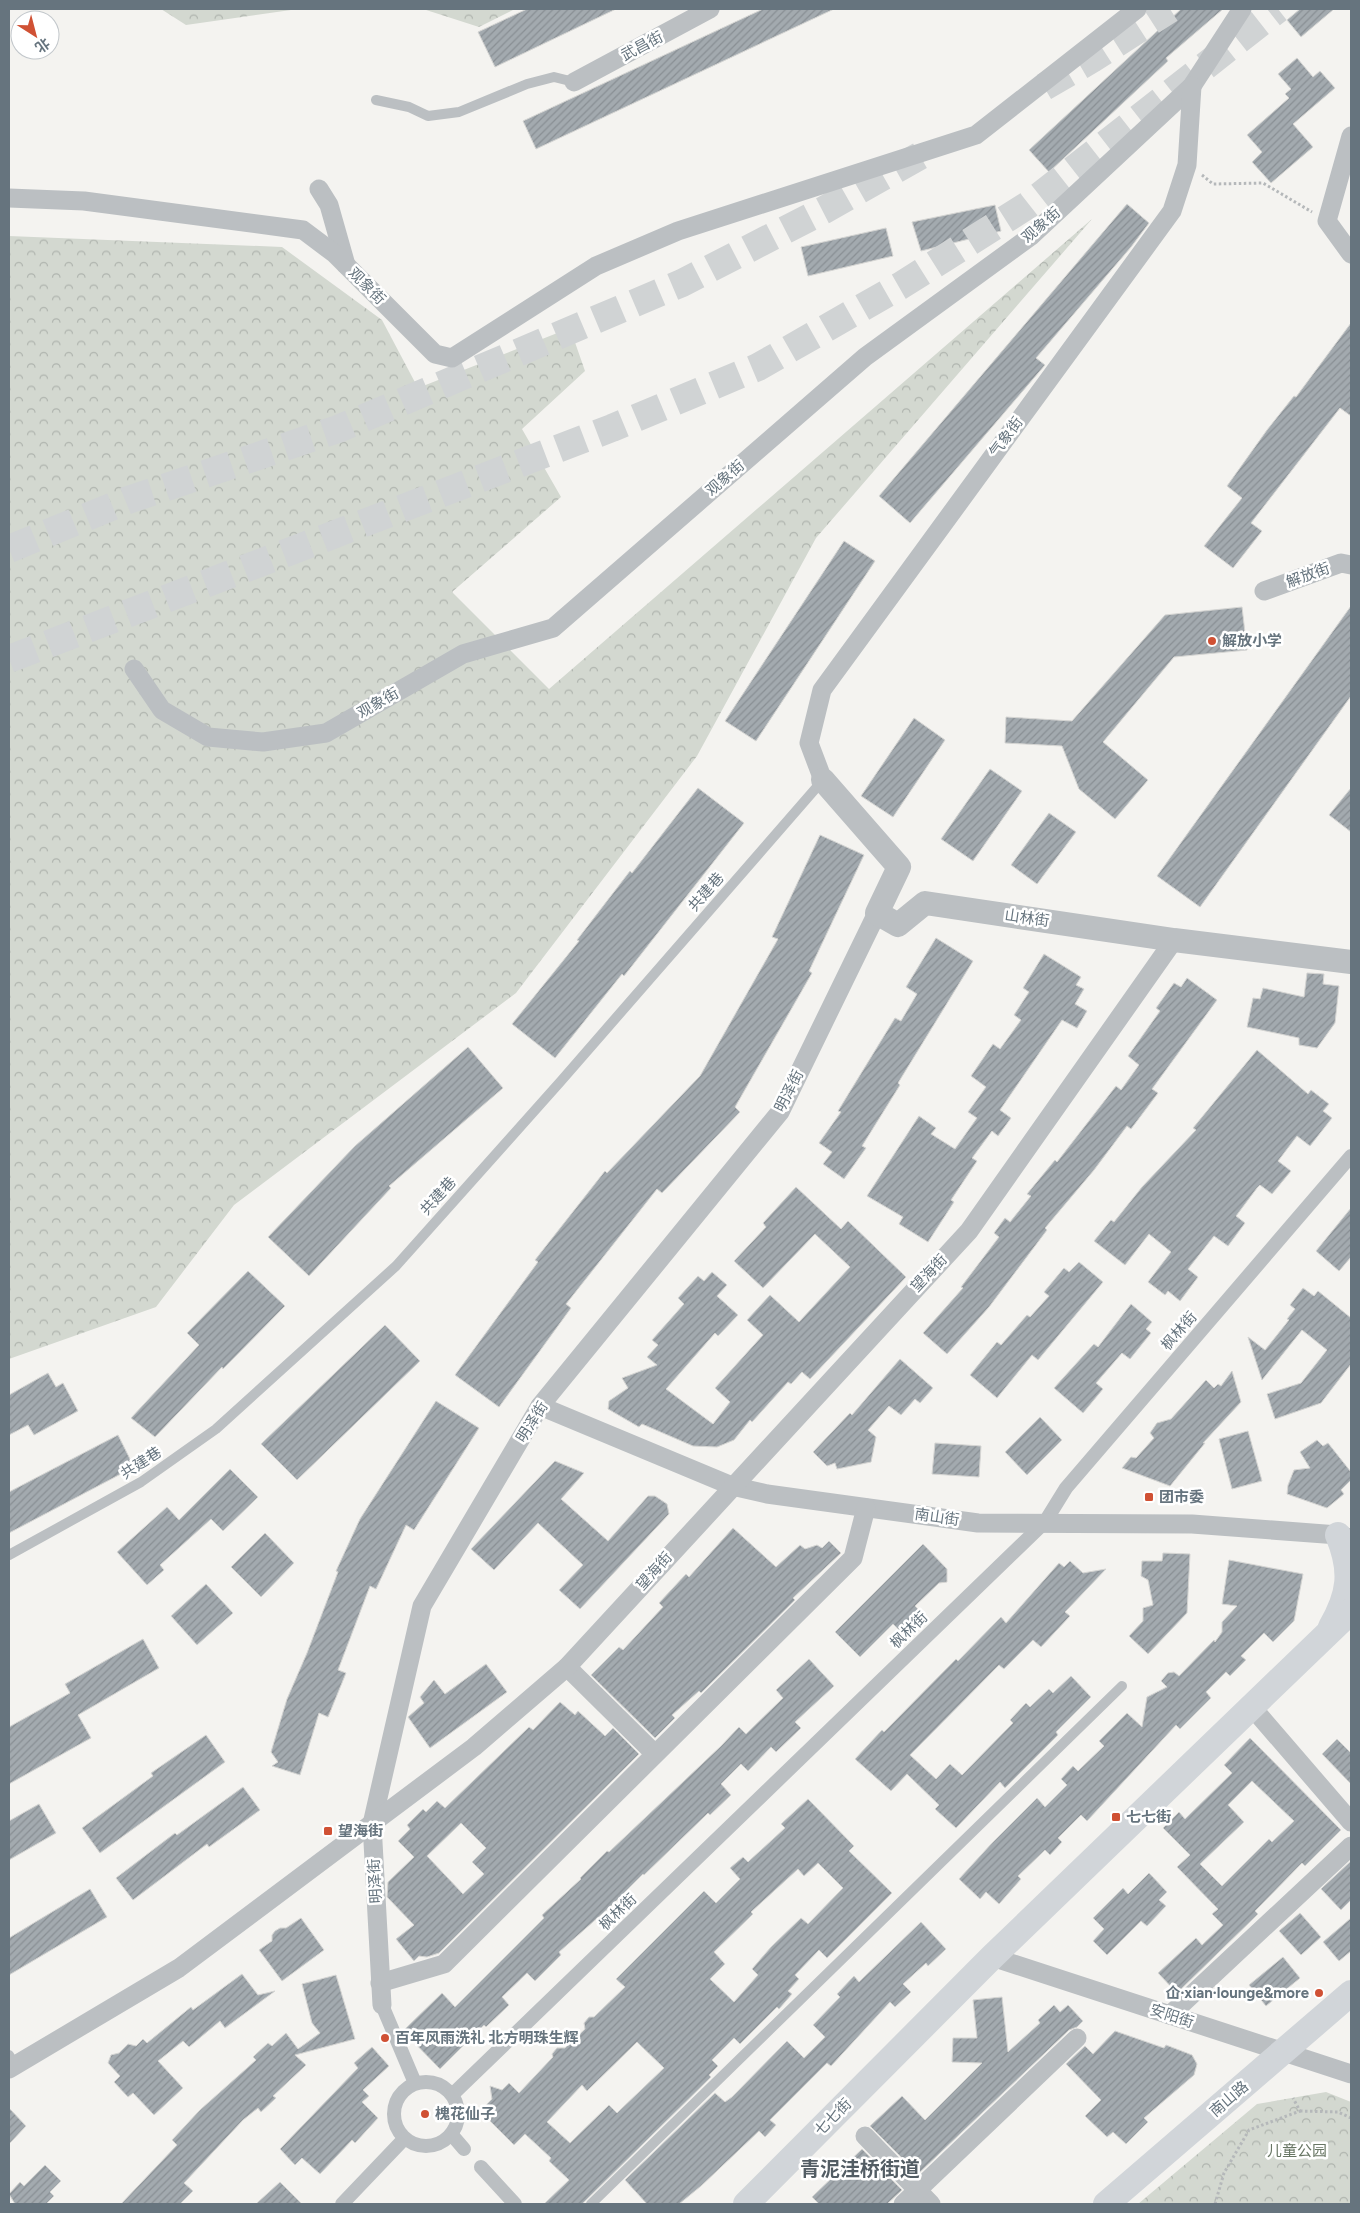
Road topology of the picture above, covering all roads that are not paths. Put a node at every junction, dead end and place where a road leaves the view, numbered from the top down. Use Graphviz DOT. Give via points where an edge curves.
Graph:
graph roads {
  1 [pos="710,9"];
  2 [pos="1137,9"];
  3 [pos="1242,9"];
  4 [pos="574,82"];
  5 [pos="1192,86"];
  6 [pos="376,100"];
  7 [pos="1351,136"];
  8 [pos="320,189"];
  9 [pos="9,198"];
  10 [pos="1351,254"];
  11 [pos="347,266"];
  12 [pos="1351,565"];
  13 [pos="1264,591"];
  14 [pos="134,669"];
  15 [pos="824,780"];
  16 [pos="877,913"];
  17 [pos="1174,940"];
  18 [pos="1351,962"];
  19 [pos="1351,1156"];
  20 [pos="540,1406"];
  21 [pos="732,1486"];
  22 [pos="866,1508"];
  23 [pos="1045,1522"];
  24 [pos="1345,1537"];
  25 [pos="9,1555"];
  26 [pos="1351,1611"];
  27 [pos="1330,1630"];
  28 [pos="567,1667"];
  29 [pos="1122,1686"];
  30 [pos="1251,1706"];
  31 [pos="655,1754"];
  32 [pos="1351,1822"];
  33 [pos="372,1824"];
  34 [pos="1351,1846"];
  35 [pos="992,1957"];
  36 [pos="380,1983"];
  37 [pos="1351,1993"];
  38 [pos="382,2005"];
  39 [pos="1170,2015"];
  40 [pos="1077,2038"];
  41 [pos="1283,2052"];
  42 [pos="11,2063"];
  43 [pos="1351,2074"];
  44 [pos="415,2084"];
  45 [pos="453,2094"];
  46 [pos="452,2135"];
  47 [pos="865,2136"];
  48 [pos="404,2139"];
  49 [pos="464,2149"];
  50 [pos="481,2167"];
  51 [pos="918,2190"];
  52 [pos="342,2204"];
  53 [pos="515,2204"];
  54 [pos="592,2204"];
  55 [pos="746,2204"];
  56 [pos="903,2204"];
  57 [pos="931,2204"];
  58 [pos="1106,2204"];
  1 -- 4 [label="street, 武昌街"];
  2 -- 11 [label="street, 观象街" via="976,135 678,231 596,266 452,358 435,354"];
  3 -- 5 [label="street, 观象街"];
  4 -- 6 [label="lane" via="554,78 527,84 458,112 428,116 409,107"];
  5 -- 14 [label="street, 观象街" via="1031,236 865,357 553,628 463,654 326,733 263,742 208,737 162,710"];
  5 -- 15 [label="street, 气象街" via="1187,164 1172,211 822,690 810,743"];
  7 -- 10 [label="street" via="1327,221"];
  8 -- 11 [label="street" via="329,205"];
  9 -- 11 [label="street, 观象街" via="84,201 303,230"];
  12 -- 13 [label="street, 解放街" via="1341,562"];
  15 -- 16 [label="street" via="899,867"];
  15 -- 25 [label="lane, 共建巷" via="396,1266 216,1429 141,1482"];
  16 -- 17 [label="street, 山林街" via="898,925 925,903"];
  16 -- 20 [label="street, 明泽街" via="780,1112"];
  17 -- 18 [label="street, 山林街"];
  17 -- 21 [label="street, 望海街" via="969,1231"];
  19 -- 23 [label="street, 枫林街" via="1066,1488"];
  20 -- 21 [label="street, 南山街"];
  20 -- 33 [label="street, 明泽街" via="422,1606"];
  21 -- 22 [label="street, 南山街"];
  21 -- 28 [label="street, 望海街"];
  22 -- 23 [label="street, 南山街" via="978,1523"];
  22 -- 31 [label="street" via="853,1558"];
  23 -- 24 [label="street, 南山街" via="1192,1524"];
  23 -- 45 [label="street, 枫林街"];
  24 -- 27 [label="main road" via="1347,1588 1343,1606"];
  26 -- 27 [label="main road, 七七街"];
  27 -- 30 [label="main road, 七七街"];
  28 -- 31 [label="street"];
  28 -- 33 [label="street, 望海街" via="474,1747"];
  29 -- 54 [label="lane"];
  30 -- 32 [label="street"];
  30 -- 35 [label="main road, 七七街"];
  31 -- 36 [label="street" via="444,1964"];
  33 -- 36 [label="street, 明泽街"];
  33 -- 42 [label="street, 望海街" via="179,1968"];
  34 -- 39 [label="street"];
  35 -- 39 [label="street, 安阳街"];
  35 -- 55 [label="main road, 七七街"];
  36 -- 38 [label="street, 明泽街"];
  37 -- 41 [label="main road, 南山路"];
  38 -- 44 [label="street"];
  39 -- 41 [label="street, 安阳街"];
  40 -- 51 [label="street"];
  41 -- 43 [label="street, 安阳街"];
  41 -- 58 [label="main road, 南山路"];
  44 -- 45 [label="street" via="428,2081 442,2085"];
  44 -- 48 [label="street" via="401,2093 394,2108 395,2125"];
  45 -- 46 [label="street" via="458,2122"];
  46 -- 48 [label="street" via="437,2145 420,2147"];
  46 -- 49 [label="street"];
  47 -- 51 [label="street"];
  48 -- 52 [label="street"];
  50 -- 53 [label="street"];
  51 -- 56 [label="street"];
  51 -- 57 [label="street"];
}
